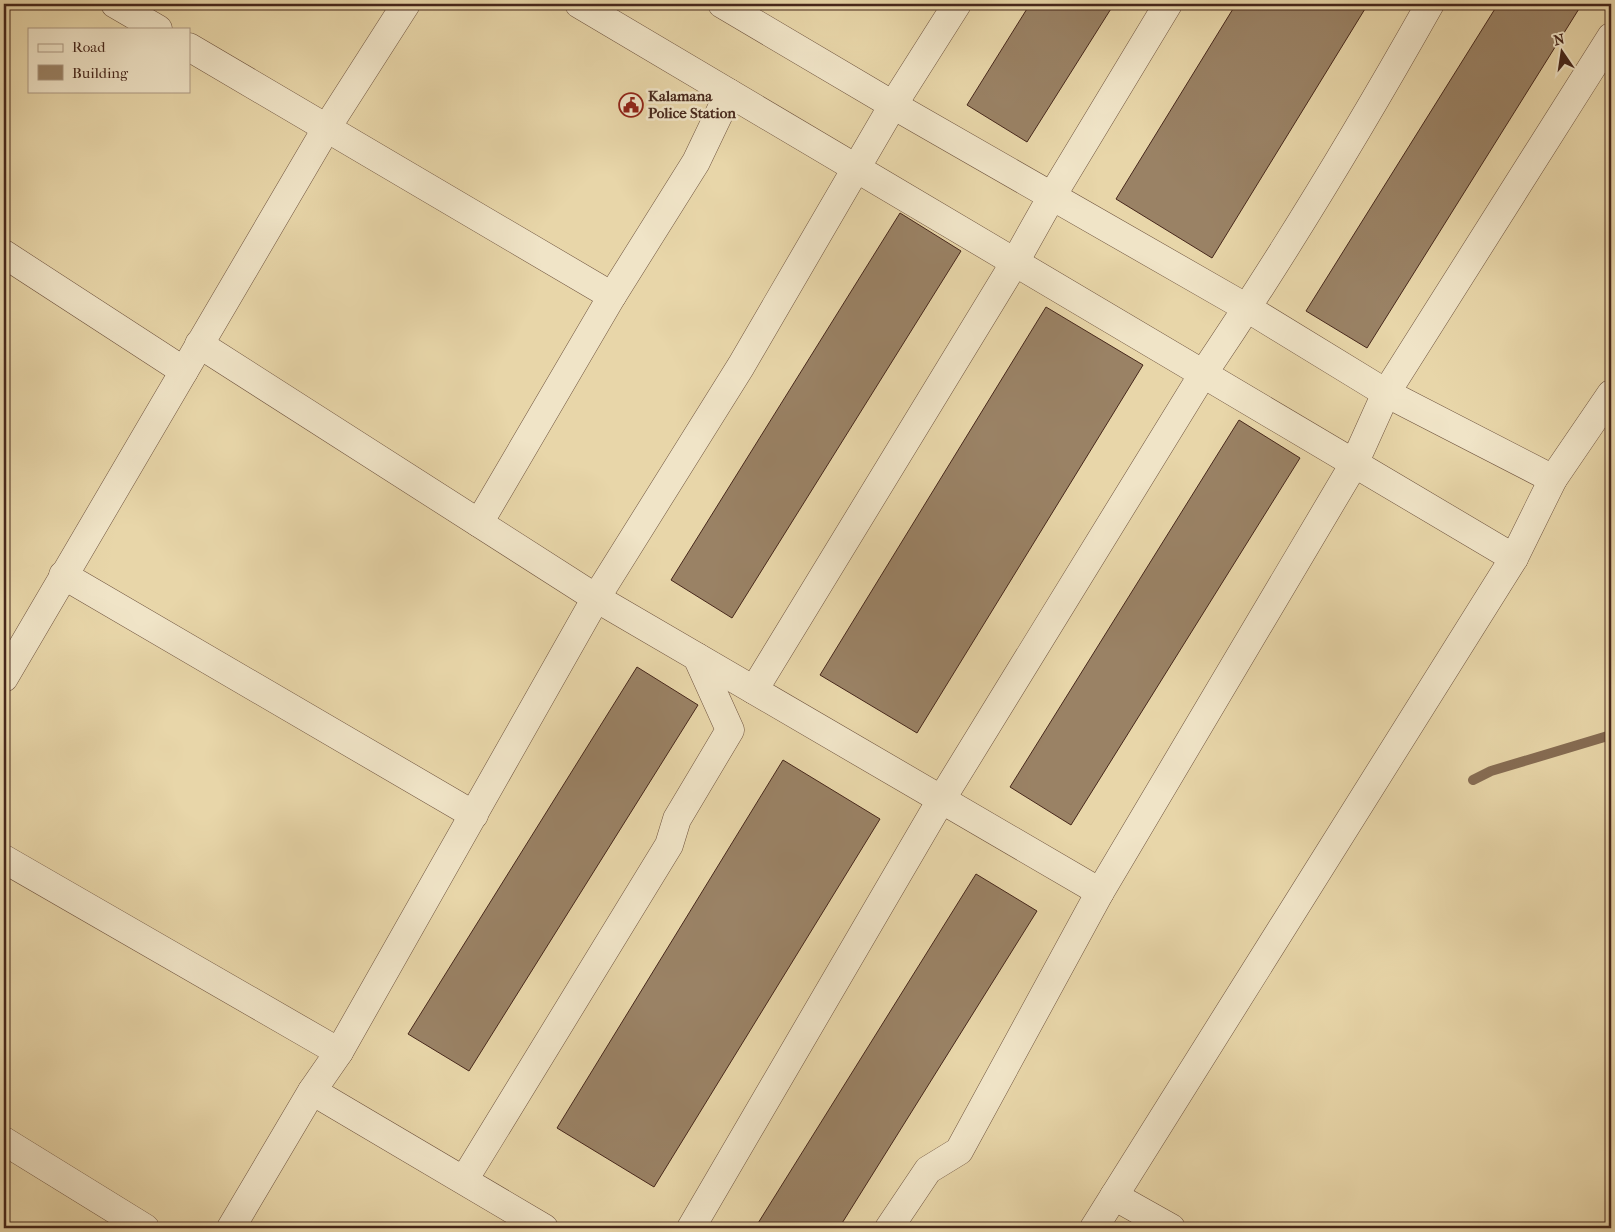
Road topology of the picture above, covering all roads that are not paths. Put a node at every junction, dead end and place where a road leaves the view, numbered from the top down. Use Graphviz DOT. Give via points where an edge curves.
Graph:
graph roads {
  1 [pos="115,4"];
  2 [pos="406,4"];
  3 [pos="579,4"];
  4 [pos="722,4"];
  5 [pos="957,4"];
  6 [pos="1168,4"];
  7 [pos="1430,4"];
  8 [pos="156,28"];
  9 [pos="1611,37"];
  10 [pos="190,48"];
  11 [pos="729,93"];
  12 [pos="893,105"];
  13 [pos="326,129"];
  14 [pos="856,168"];
  15 [pos="1052,196"];
  16 [pos="4,254"];
  17 [pos="1015,262"];
  18 [pos="612,296"];
  19 [pos="1247,308"];
  20 [pos="199,344"];
  21 [pos="184,371"];
  22 [pos="1203,374"];
  23 [pos="1386,393"];
  24 [pos="1611,394"];
  25 [pos="1354,464"];
  26 [pos="1553,479"];
  27 [pos="479,523"];
  28 [pos="1514,558"];
  29 [pos="63,575"];
  30 [pos="596,598"];
  31 [pos="697,657"];
  32 [pos="4,678"];
  33 [pos="754,690"];
  34 [pos="941,800"];
  35 [pos="474,815"];
  36 [pos="4,859"];
  37 [pos="1100,892"];
  38 [pos="339,1052"];
  39 [pos="312,1092"];
  40 [pos="4,1141"];
  41 [pos="464,1180"];
  42 [pos="1114,1196"];
  43 [pos="145,1228"];
  44 [pos="231,1228"];
  45 [pos="544,1228"];
  46 [pos="691,1228"];
  47 [pos="889,1228"];
  48 [pos="1094,1228"];
  49 [pos="1171,1228"];
  1 -- 8 [label="street"];
  2 -- 13 [label="street"];
  3 -- 11 [label="street"];
  4 -- 12 [label="street"];
  5 -- 12 [label="street"];
  6 -- 15 [label="street"];
  7 -- 19 [label="street" via="1382,89"];
  9 -- 23 [label="street"];
  10 -- 13 [label="street"];
  11 -- 14 [label="street"];
  11 -- 18 [label="street" via="696,162"];
  12 -- 14 [label="street"];
  12 -- 15 [label="street"];
  13 -- 18 [label="street"];
  13 -- 20 [label="street"];
  14 -- 17 [label="street"];
  14 -- 30 [label="street" via="741,366"];
  15 -- 17 [label="street"];
  15 -- 19 [label="street"];
  16 -- 21 [label="street"];
  17 -- 22 [label="street"];
  17 -- 33 [label="street"];
  18 -- 27 [label="street"];
  19 -- 22 [label="street"];
  19 -- 23 [label="street"];
  20 -- 21 [label="street"];
  20 -- 27 [label="street"];
  21 -- 29 [label="street"];
  22 -- 25 [label="street"];
  22 -- 34 [label="street"];
  23 -- 25 [label="street"];
  23 -- 26 [label="street"];
  24 -- 26 [label="street"];
  25 -- 28 [label="street"];
  25 -- 37 [label="street"];
  26 -- 28 [label="street"];
  27 -- 30 [label="street"];
  28 -- 42 [label="street"];
  29 -- 32 [label="street"];
  29 -- 35 [label="street"];
  30 -- 31 [label="street"];
  30 -- 35 [label="street"];
  31 -- 33 [label="street"];
  31 -- 41 [label="street" via="730,730 677,819 670,845"];
  33 -- 34 [label="street"];
  34 -- 37 [label="street"];
  34 -- 46 [label="street"];
  35 -- 38 [label="street"];
  36 -- 38 [label="street"];
  37 -- 47 [label="street" via="959,1152 928,1170"];
  38 -- 39 [label="street"];
  39 -- 41 [label="street"];
  39 -- 44 [label="street"];
  40 -- 43 [label="street"];
  41 -- 45 [label="street"];
  42 -- 48 [label="street"];
  42 -- 49 [label="street"];
}
